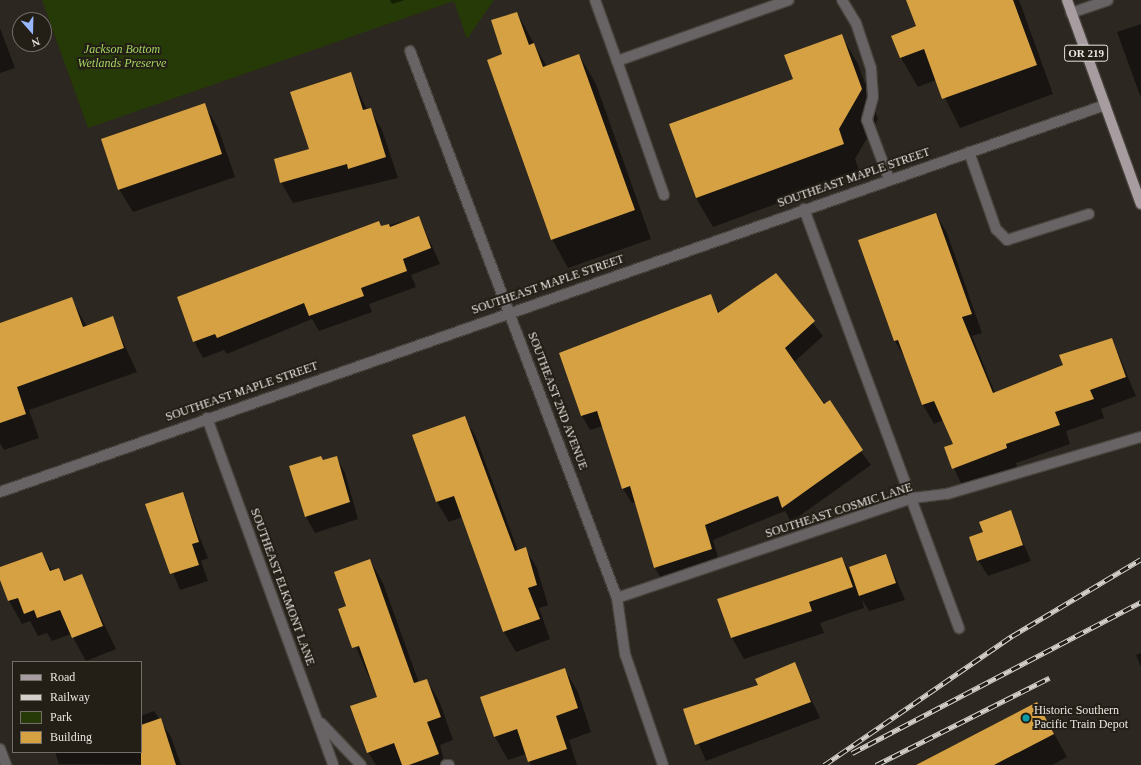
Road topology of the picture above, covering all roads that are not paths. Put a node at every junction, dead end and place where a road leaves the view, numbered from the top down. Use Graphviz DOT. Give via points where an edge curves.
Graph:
graph roads {
  1 [pos="595,0"];
  2 [pos="790,0"];
  3 [pos="842,0"];
  4 [pos="1067,0"];
  5 [pos="1108,0"];
  6 [pos="1071,13"];
  7 [pos="410,51"];
  8 [pos="618,61"];
  9 [pos="1106,105"];
  10 [pos="969,152"];
  11 [pos="889,179"];
  12 [pos="664,195"];
  13 [pos="1141,204"];
  14 [pos="804,209"];
  15 [pos="1089,214"];
  16 [pos="510,313"];
  17 [pos="207,418"];
  18 [pos="1141,437"];
  19 [pos="0,492"];
  20 [pos="913,498"];
  21 [pos="617,598"];
  22 [pos="959,628"];
  23 [pos="315,715"];
  24 [pos="0,749"];
  25 [pos="6,765"];
  26 [pos="333,765"];
  27 [pos="361,765"];
  28 [pos="663,765"];
  1 -- 8 [label="street"];
  2 -- 8 [label="street"];
  3 -- 11 [label="street" via="856,23 871,68 873,97 867,120"];
  4 -- 6 [label="main road, OR 219"];
  5 -- 6 [label="street"];
  6 -- 9 [label="main road, OR 219"];
  7 -- 16 [label="street, SOUTHEAST 2ND AVENUE"];
  8 -- 12 [label="street"];
  9 -- 10 [label="street, SOUTHEAST MAPLE STREET"];
  9 -- 13 [label="main road, OR 219"];
  10 -- 11 [label="street, SOUTHEAST MAPLE STREET"];
  10 -- 15 [label="street" via="996,229 1006,240"];
  11 -- 14 [label="street, SOUTHEAST MAPLE STREET"];
  14 -- 16 [label="street, SOUTHEAST MAPLE STREET"];
  14 -- 20 [label="street"];
  16 -- 17 [label="street, SOUTHEAST MAPLE STREET"];
  16 -- 21 [label="street, SOUTHEAST 2ND AVENUE"];
  17 -- 19 [label="street, SOUTHEAST MAPLE STREET"];
  17 -- 23 [label="street, SOUTHEAST ELKMONT LANE"];
  18 -- 20 [label="street, SOUTHEAST COSMIC LANE" via="947,494"];
  20 -- 21 [label="street, SOUTHEAST COSMIC LANE"];
  20 -- 22 [label="street"];
  21 -- 28 [label="street, SOUTHEAST 2ND AVENUE" via="625,654"];
  23 -- 26 [label="street, SOUTHEAST ELKMONT LANE"];
  23 -- 27 [label="street" via="338,745"];
  24 -- 25 [label="street"];
}
